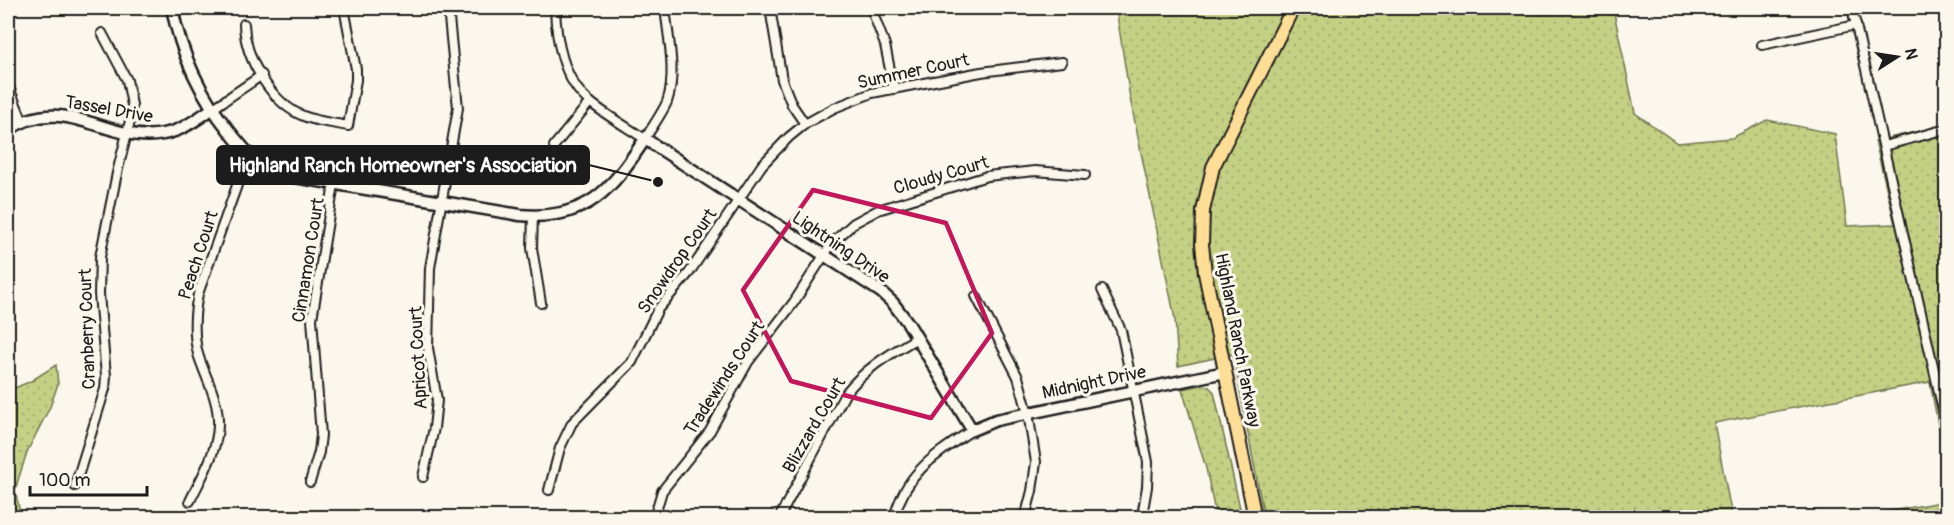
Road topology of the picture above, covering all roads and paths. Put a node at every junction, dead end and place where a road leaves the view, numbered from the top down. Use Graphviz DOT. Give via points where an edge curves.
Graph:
graph roads {
  1 [pos="172,8"];
  2 [pos="344,8"];
  3 [pos="448,8"];
  4 [pos="555,8"];
  5 [pos="665,8"];
  6 [pos="770,8"];
  7 [pos="871,8"];
  8 [pos="1293,8"];
  9 [pos="1852,8"];
  10 [pos="244,24"];
  11 [pos="1856,25"];
  12 [pos="102,33"];
  13 [pos="1762,45"];
  14 [pos="1062,62"];
  15 [pos="261,75"];
  16 [pos="8,85"];
  17 [pos="894,88"];
  18 [pos="590,102"];
  19 [pos="212,109"];
  20 [pos="23,122"];
  21 [pos="805,124"];
  22 [pos="1947,129"];
  23 [pos="8,130"];
  24 [pos="127,133"];
  25 [pos="645,139"];
  26 [pos="554,146"];
  27 [pos="1884,146"];
  28 [pos="252,159"];
  29 [pos="1084,175"];
  30 [pos="334,184"];
  31 [pos="738,199"];
  32 [pos="441,202"];
  33 [pos="533,216"];
  34 [pos="824,255"];
  35 [pos="1102,290"];
  36 [pos="976,296"];
  37 [pos="541,303"];
  38 [pos="917,338"];
  39 [pos="1225,372"];
  40 [pos="1134,391"];
  41 [pos="1028,413"];
  42 [pos="1947,423"];
  43 [pos="972,430"];
  44 [pos="423,477"];
  45 [pos="310,482"];
  46 [pos="75,486"];
  47 [pos="549,490"];
  48 [pos="190,501"];
  49 [pos="1143,510"];
  50 [pos="654,518"];
  51 [pos="779,518"];
  52 [pos="894,518"];
  53 [pos="1024,518"];
  54 [pos="1255,518"];
  1 -- 19 [label="main road" via="182,50"];
  2 -- 15 [label="street" via="357,69 348,126 294,111 275,95"];
  3 -- 32 [label="street, Apricot Court" via="458,108"];
  4 -- 18 [label="street" via="558,37 570,76"];
  5 -- 25 [label="street" via="670,87 663,111"];
  6 -- 21 [label="street" via="782,80"];
  7 -- 17 [label="street" via="885,45"];
  8 -- 39 [label="main road, Highland Ranch Parkway" via="1219,154 1206,195 1203,258"];
  9 -- 11 [label="street"];
  10 -- 15 [label="street" via="247,49"];
  11 -- 13 [label="street"];
  11 -- 27 [label="street"];
  12 -- 24 [label="street, Cranberry Court" via="130,92"];
  14 -- 17 [label="street, Summer Court"];
  15 -- 19 [label="street, Tassel Drive"];
  16 -- 20 [label="street"];
  17 -- 21 [label="street, Summer Court" via="852,100"];
  18 -- 25 [label="street"];
  18 -- 26 [label="street"];
  19 -- 24 [label="main road, Tassel Drive" via="176,131 151,136"];
  19 -- 28 [label="main road"];
  20 -- 23 [label="main road, Tassel Drive"];
  20 -- 24 [label="main road, Tassel Drive" via="62,116"];
  21 -- 31 [label="street, Summer Court" via="775,150"];
  22 -- 27 [label="street"];
  24 -- 46 [label="street, Cranberry Court" via="98,276 105,389"];
  25 -- 31 [label="main road, Lightning Drive"];
  25 -- 33 [label="main road" via="602,194 561,213"];
  27 -- 42 [label="street"];
  28 -- 30 [label="main road" via="283,175"];
  28 -- 48 [label="street, Peach Court" via="240,177 195,309 198,354 216,403 218,426 213,448"];
  29 -- 34 [label="street, Cloudy Court" via="1035,171 963,182 865,216 842,233"];
  30 -- 32 [label="main road"];
  30 -- 45 [label="street, Cinnamon Court" via="312,319 321,435"];
  31 -- 34 [label="main road, Lightning Drive"];
  31 -- 47 [label="street, Snowdrop Court" via="689,273 658,309 632,362 572,423 560,448"];
  32 -- 33 [label="main road"];
  32 -- 44 [label="street, Apricot Court" via="430,267 430,363 437,416"];
  33 -- 37 [label="street" via="532,248"];
  34 -- 38 [label="main road, Lightning Drive" via="881,292"];
  34 -- 50 [label="street, Tradewinds Court" via="748,362 710,431 668,482"];
  35 -- 40 [label="street" via="1121,330"];
  36 -- 41 [label="street" via="1018,377"];
  38 -- 43 [label="main road, Lightning Drive"];
  38 -- 51 [label="street, Blizzard Court" via="876,362 854,382"];
  39 -- 40 [label="main road, Midnight Drive"];
  39 -- 54 [label="main road, Highland Ranch Parkway"];
  40 -- 41 [label="main road, Midnight Drive"];
  40 -- 49 [label="street" via="1148,462"];
  41 -- 43 [label="main road, Midnight Drive"];
  41 -- 53 [label="street" via="1036,462"];
  43 -- 52 [label="street" via="922,467 904,490"];
}
